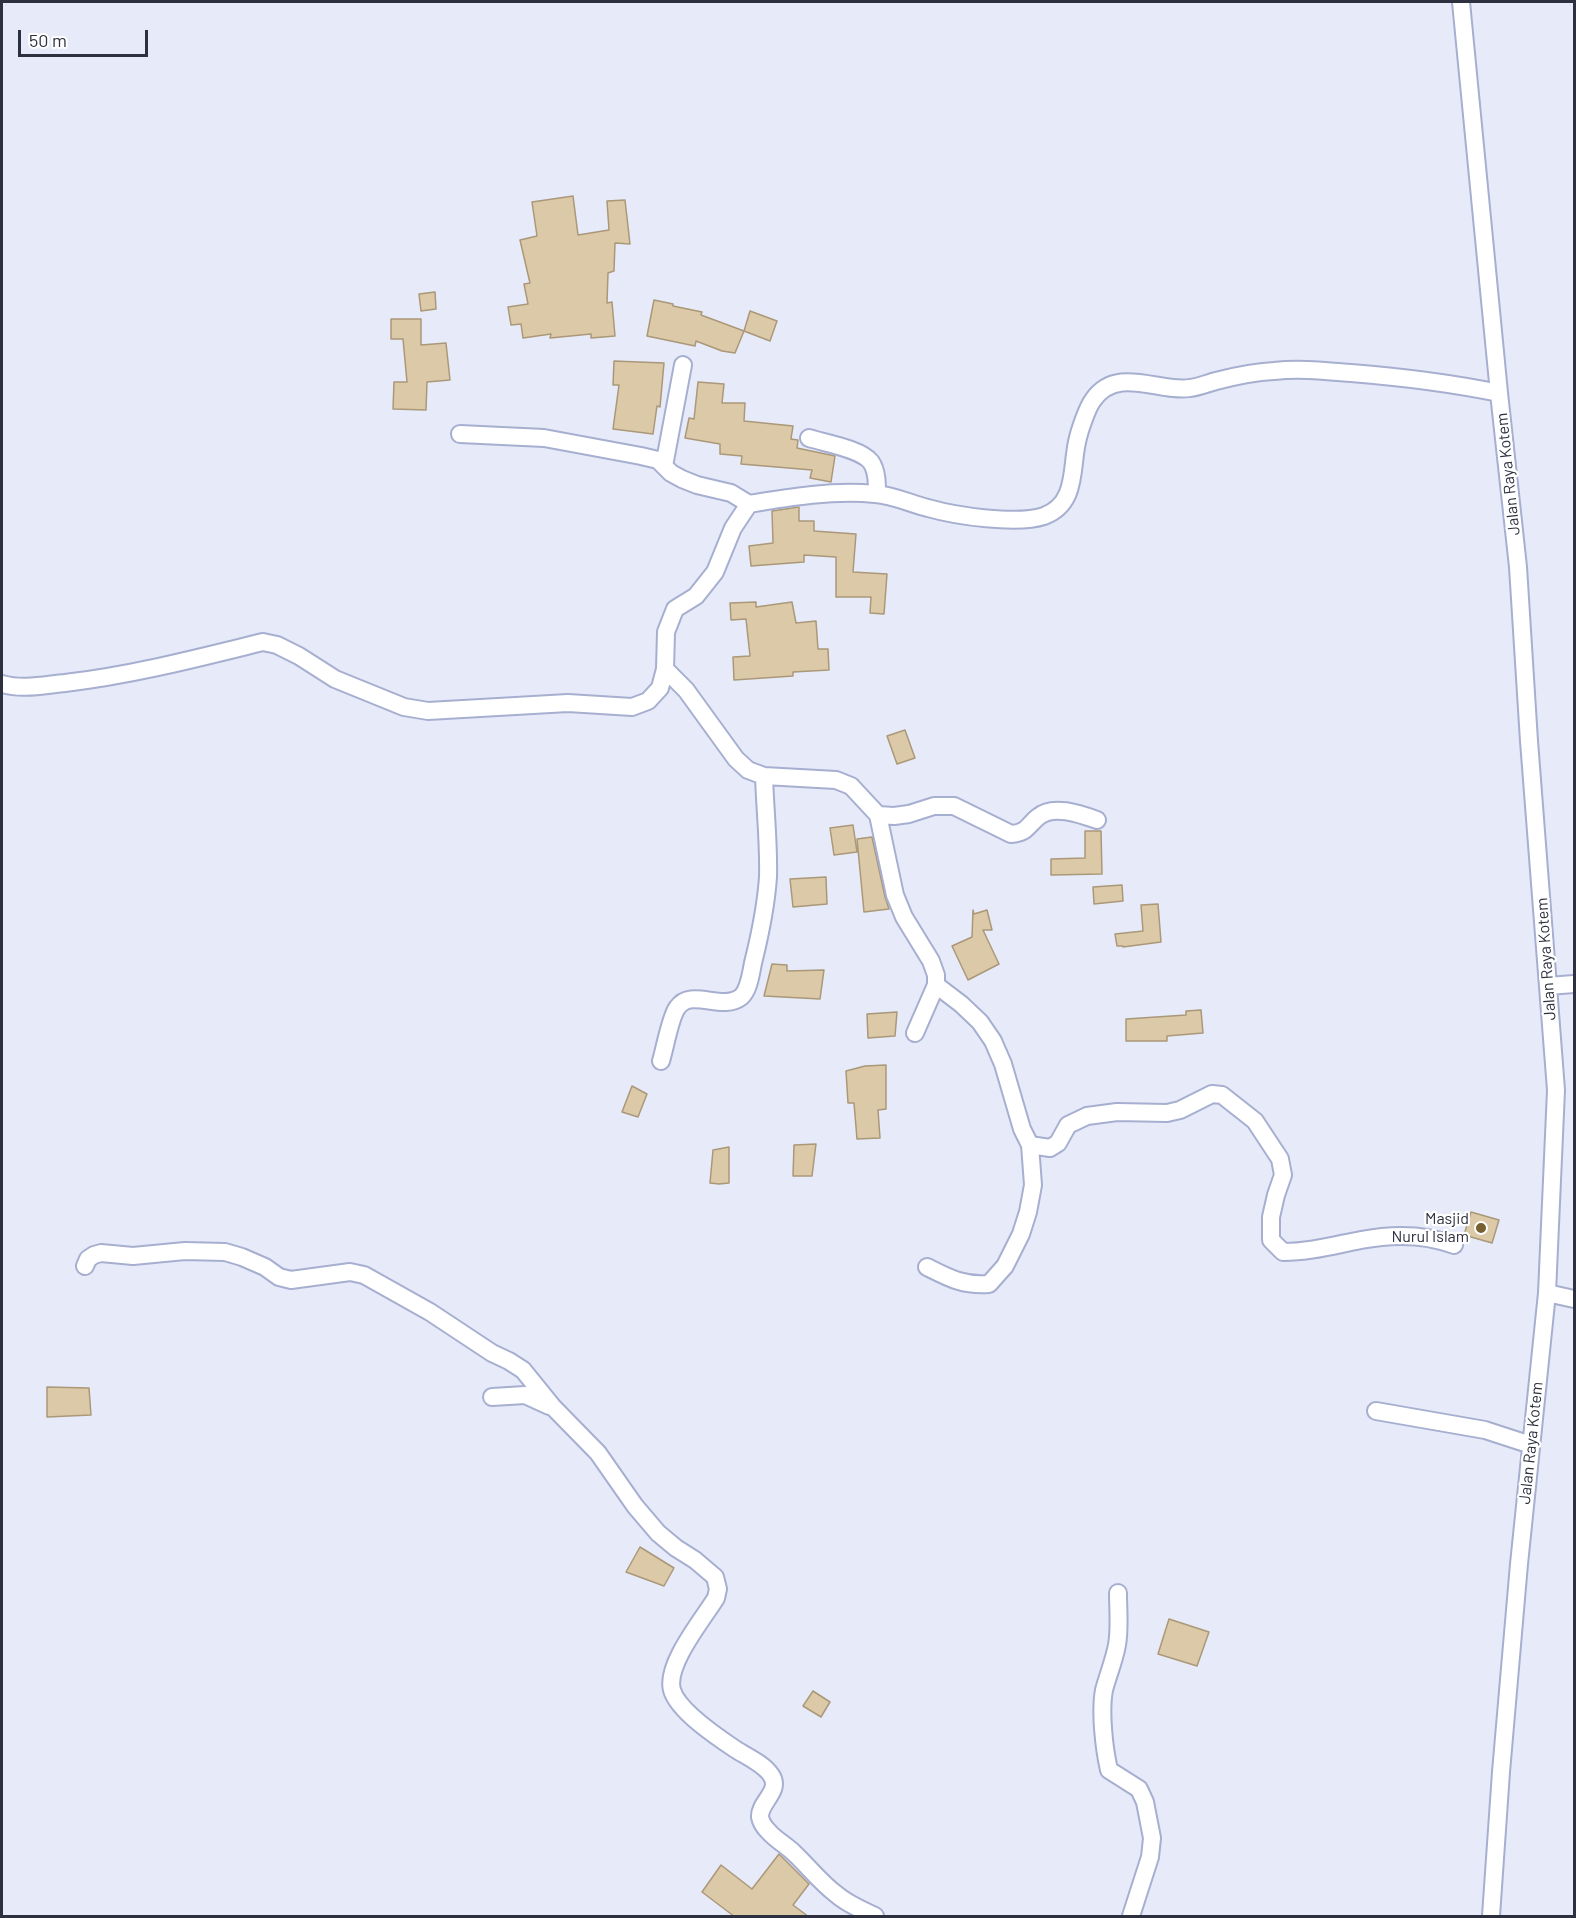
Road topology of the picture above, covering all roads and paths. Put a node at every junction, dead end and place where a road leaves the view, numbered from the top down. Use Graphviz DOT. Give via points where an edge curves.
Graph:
graph roads {
  1 [pos="1461,2"];
  2 [pos="683,365"];
  3 [pos="1499,393"];
  4 [pos="460,434"];
  5 [pos="809,438"];
  6 [pos="664,466"];
  7 [pos="877,494"];
  8 [pos="749,504"];
  9 [pos="665,669"];
  10 [pos="2,684"];
  11 [pos="764,776"];
  12 [pos="878,815"];
  13 [pos="1097,820"];
  14 [pos="1575,984"];
  15 [pos="936,985"];
  16 [pos="1548,986"];
  17 [pos="915,1033"];
  18 [pos="661,1061"];
  19 [pos="1030,1145"];
  20 [pos="1454,1245"];
  21 [pos="85,1266"];
  22 [pos="927,1267"];
  23 [pos="1547,1293"];
  24 [pos="1575,1299"];
  25 [pos="492,1397"];
  26 [pos="553,1407"];
  27 [pos="1376,1411"];
  28 [pos="1531,1445"];
  29 [pos="1118,1593"];
  30 [pos="875,1917"];
  31 [pos="1131,1917"];
  32 [pos="1491,1917"];
  1 -- 3 [label="street, Jalan Raya Kotem"];
  2 -- 6 [label="street"];
  3 -- 7 [label="street" via="1371,374 1295,369 1191,388 1173,389 1135,381 1110,385 1092,400 1077,442 1068,495 1044,516 966,516"];
  3 -- 16 [label="street, Jalan Raya Kotem" via="1518,567"];
  4 -- 6 [label="street" via="544,438 641,456 658,460"];
  5 -- 7 [label="street" via="870,460"];
  6 -- 8 [label="street" via="682,479 731,493"];
  7 -- 8 [label="street" via="831,494"];
  8 -- 9 [label="street" via="733,528 716,572 696,596 675,609 666,632"];
  9 -- 10 [label="street" via="660,688 648,701 632,707 568,703 428,711 404,706 335,679 291,652 263,642 106,678 39,686"];
  9 -- 11 [label="street" via="686,690 736,759 748,770"];
  11 -- 12 [label="street" via="836,780 851,786"];
  11 -- 18 [label="street" via="768,876 763,923 748,984 743,996 734,1001 682,1001 675,1010"];
  12 -- 13 [label="street" via="954,806 1011,834 1029,828 1043,814 1070,812"];
  12 -- 15 [label="street" via="895,895 931,961"];
  14 -- 16 [label="street"];
  15 -- 17 [label="street"];
  15 -- 19 [label="street" via="980,1022 993,1041"];
  16 -- 23 [label="street, Jalan Raya Kotem" via="1556,1090"];
  19 -- 20 [label="street" via="1050,1148 1058,1143 1068,1125 1086,1116 1167,1113 1212,1094 1222,1095 1255,1121 1280,1159 1283,1175 1271,1217 1271,1240 1283,1252 1408,1236"];
  19 -- 22 [label="street" via="1033,1185 1028,1212 1005,1266 989,1284 974,1285 954,1281"];
  21 -- 26 [label="street" via="88,1259 102,1252 140,1256 225,1252 291,1280 350,1272 364,1275 523,1370"];
  23 -- 24 [label="street"];
  23 -- 28 [label="street, Jalan Raya Kotem"];
  25 -- 26 [label="street" via="525,1395"];
  26 -- 30 [label="street" via="598,1453 658,1533 715,1577 716,1598 674,1666 671,1682 676,1698 700,1724 771,1774 773,1791 760,1816 768,1832 836,1895"];
  27 -- 28 [label="street" via="1485,1430"];
  28 -- 32 [label="street, Jalan Raya Kotem"];
  29 -- 31 [label="street" via="1118,1642 1104,1691 1107,1760 1110,1770 1139,1789 1152,1838"];
}
